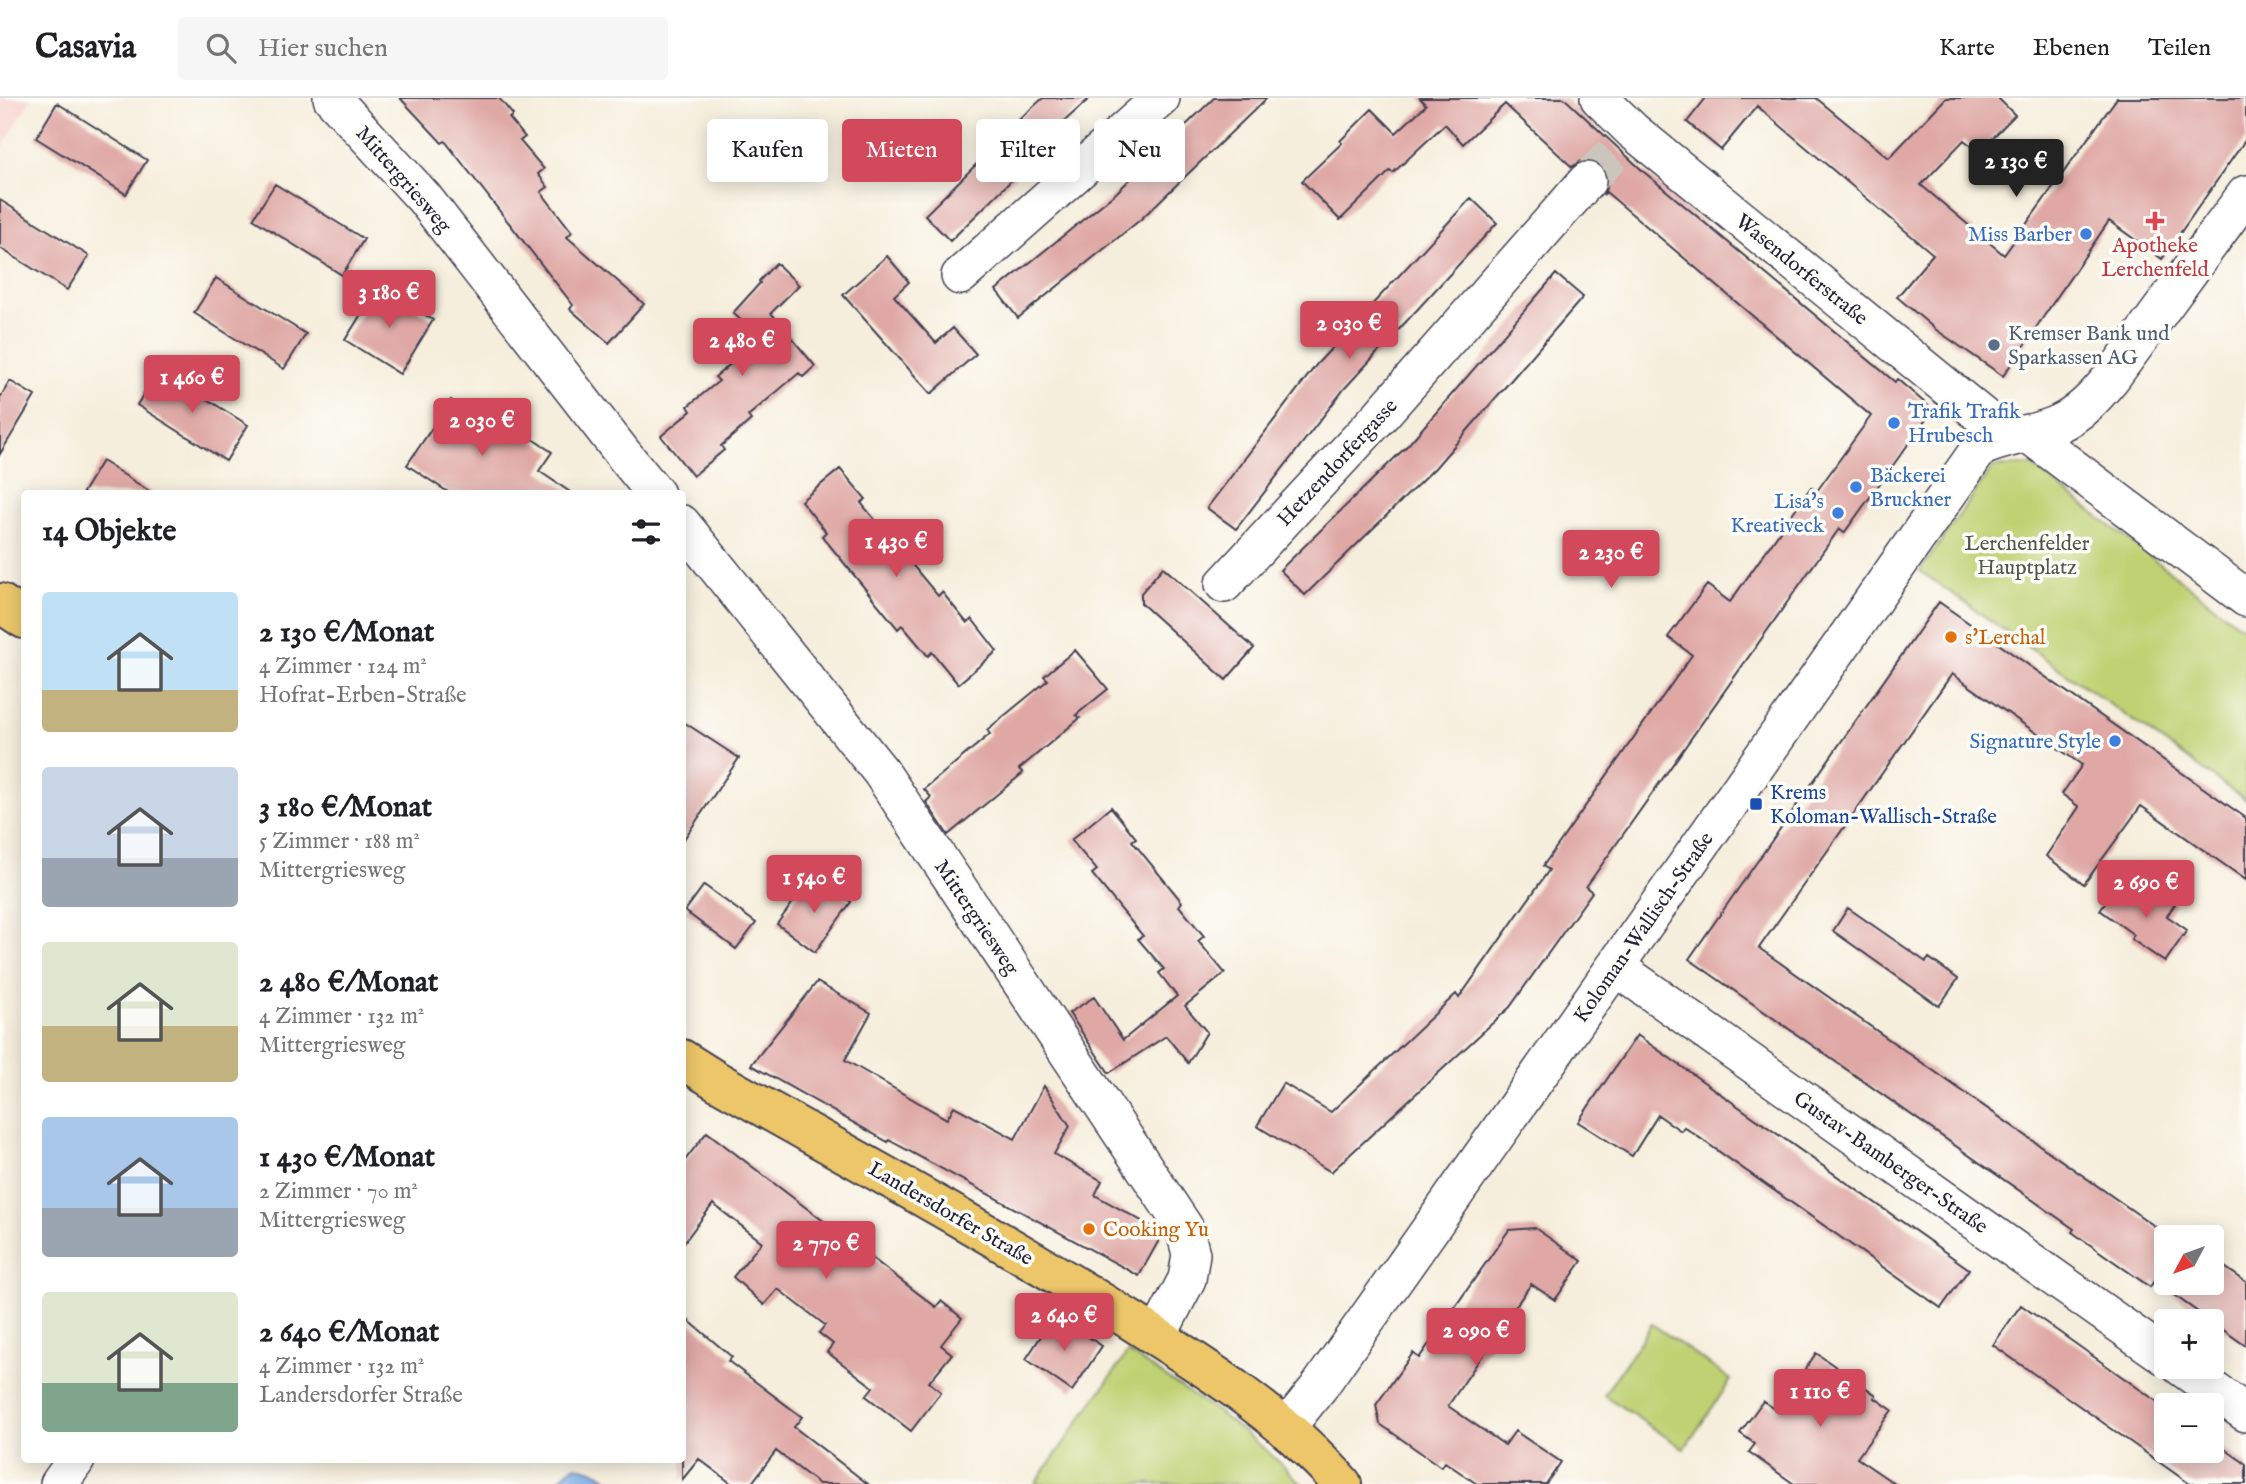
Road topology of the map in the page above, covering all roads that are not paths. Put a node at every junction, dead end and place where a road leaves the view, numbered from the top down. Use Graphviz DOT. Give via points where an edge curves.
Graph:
graph roads {
  1 [pos="332,98"];
  2 [pos="1161,98"];
  3 [pos="1599,98"];
  4 [pos="1587,181"];
  5 [pos="2246,194"];
  6 [pos="960,276"];
  7 [pos="2017,435"];
  8 [pos="653,490"];
  9 [pos="686,529"];
  10 [pos="1224,584"];
  11 [pos="2246,598"];
  12 [pos="0,603"];
  13 [pos="21,617"];
  14 [pos="1616,967"];
  15 [pos="686,1062"];
  16 [pos="1157,1337"];
  17 [pos="2154,1348"];
  18 [pos="2198,1379"];
  19 [pos="2246,1413"];
  20 [pos="1286,1428"];
  21 [pos="74,1463"];
  22 [pos="59,1484"];
  23 [pos="1342,1484"];
  1 -- 8 [label="street, Mittergriesweg" via="424,198"];
  2 -- 6 [label="street"];
  3 -- 7 [label="street, Wasendorferstraße" via="1625,139"];
  4 -- 10 [label="street, Hetzendorfergasse" via="1381,415"];
  5 -- 7 [label="street, Koloman-Wallisch-Straße" via="2087,405 2058,424"];
  7 -- 11 [label="street"];
  7 -- 14 [label="street, Koloman-Wallisch-Straße" via="1980,448 1969,462"];
  9 -- 16 [label="street, Mittergriesweg" via="881,772 1184,1227 1191,1254 1187,1279"];
  12 -- 13 [label="main road"];
  14 -- 17 [label="street, Gustav-Bamberger-Straße"];
  14 -- 20 [label="street, Koloman-Wallisch-Straße"];
  15 -- 16 [label="main road, Landersdorfer Straße" via="1033,1260"];
  16 -- 20 [label="main road, Landersdorfer Straße"];
  18 -- 19 [label="street"];
  20 -- 23 [label="main road, Landersdorfer Straße"];
  21 -- 22 [label="street"];
}
